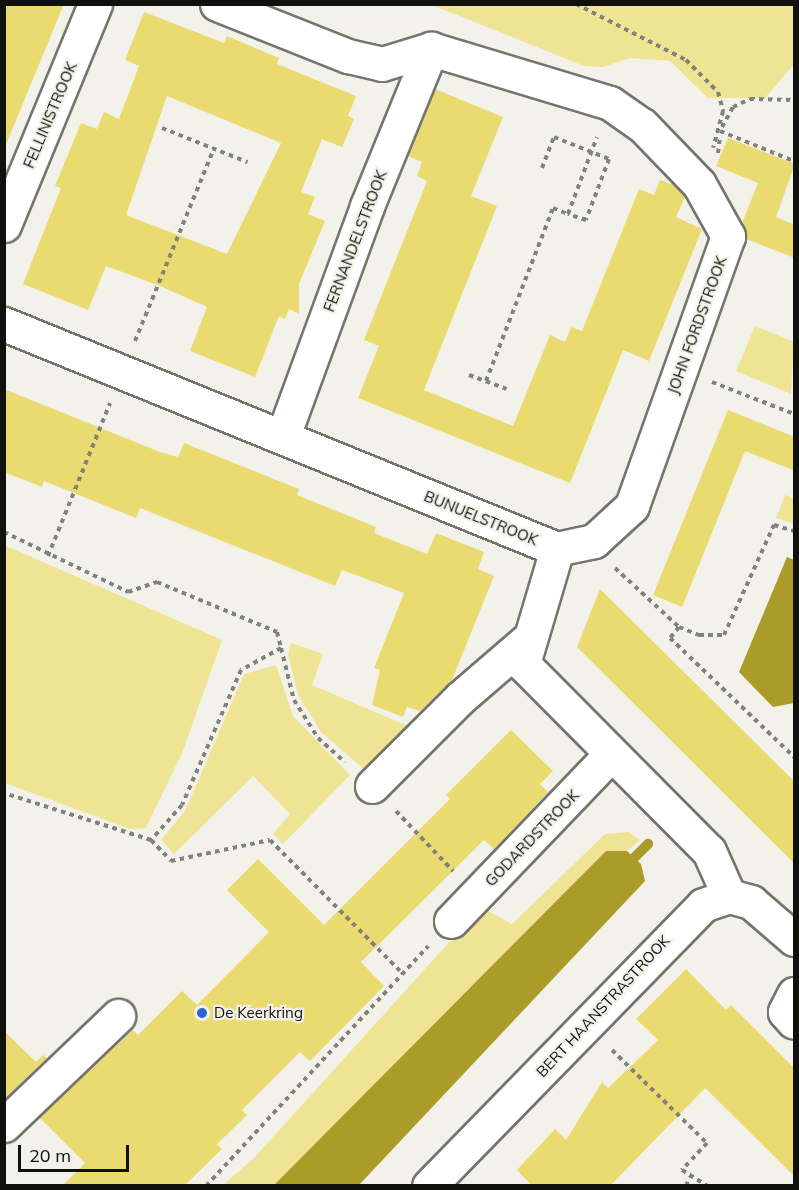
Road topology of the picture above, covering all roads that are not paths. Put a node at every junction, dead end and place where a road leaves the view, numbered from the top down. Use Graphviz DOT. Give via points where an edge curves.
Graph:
graph roads {
  1 [pos="95,4"];
  2 [pos="217,4"];
  3 [pos="431,49"];
  4 [pos="4,225"];
  5 [pos="4,324"];
  6 [pos="283,436"];
  7 [pos="557,549"];
  8 [pos="526,642"];
  9 [pos="611,754"];
  10 [pos="372,786"];
  11 [pos="729,896"];
  12 [pos="451,921"];
  13 [pos="795,939"];
  14 [pos="795,994"];
  15 [pos="118,1016"];
  16 [pos="795,1022"];
  17 [pos="4,1125"];
  18 [pos="429,1185"];
  1 -- 4 [label="street, FELLINISTROOK"];
  2 -- 3 [label="street" via="348,56 382,64"];
  3 -- 6 [label="street, FERNANDELSTROOK" via="367,206"];
  3 -- 7 [label="street, JOHN FORDSTROOK" via="609,103 642,125 699,184 728,236 632,506 594,541"];
  5 -- 6 [label="street, BUNUELSTROOK"];
  6 -- 7 [label="street, BUNUELSTROOK"];
  7 -- 8 [label="street, BUNUELSTROOK"];
  8 -- 9 [label="street, BUNUELSTROOK" via="523,664"];
  8 -- 10 [label="street" via="460,698"];
  9 -- 11 [label="street, BUNUELSTROOK" via="709,851"];
  9 -- 12 [label="street, GODARDSTROOK"];
  11 -- 13 [label="street" via="751,902"];
  11 -- 18 [label="street, BERT HAANSTRASTROOK" via="703,905 684,920 588,1025"];
  14 -- 16 [label="street" via="785,1012"];
  15 -- 17 [label="street"];
}
